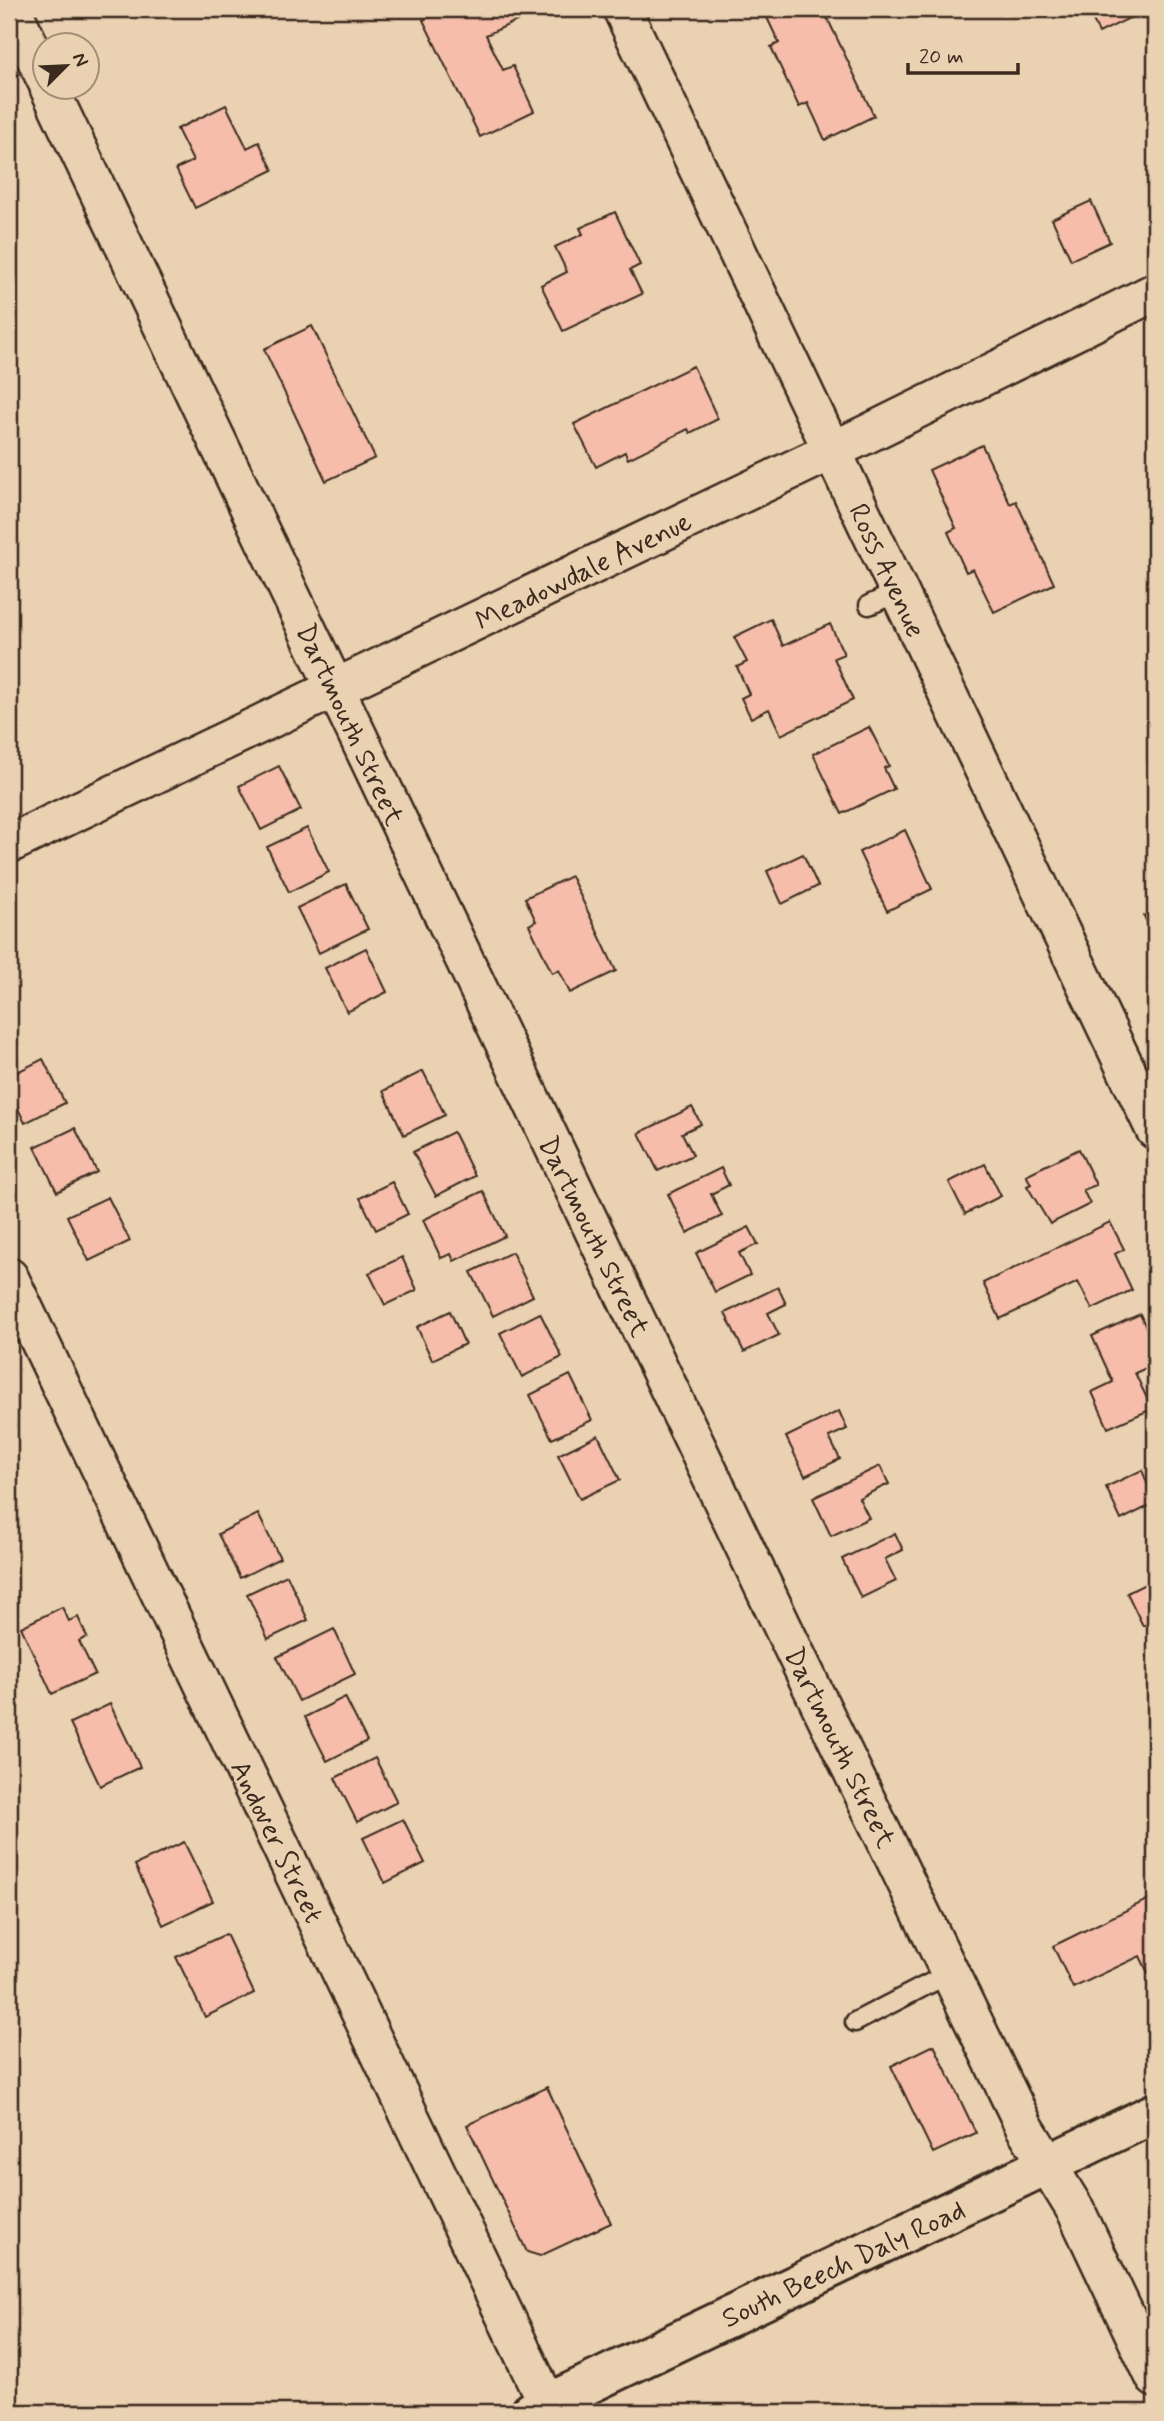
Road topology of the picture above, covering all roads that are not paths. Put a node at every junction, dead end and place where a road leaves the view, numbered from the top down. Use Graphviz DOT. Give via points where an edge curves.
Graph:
graph roads {
  1 [pos="12,9"];
  2 [pos="622,9"];
  3 [pos="32,51"];
  4 [pos="56,102"];
  5 [pos="1155,292"];
  6 [pos="833,450"];
  7 [pos="334,689"];
  8 [pos="9,844"];
  9 [pos="1155,1130"];
  10 [pos="9,1277"];
  11 [pos="950,1973"];
  12 [pos="855,2022"];
  13 [pos="1155,2113"];
  14 [pos="1048,2163"];
  15 [pos="1155,2378"];
  16 [pos="542,2410"];
  1 -- 3 [label="street"];
  2 -- 6 [label="street, Ross Avenue"];
  4 -- 7 [label="street, Dartmouth Street"];
  5 -- 6 [label="street, Meadowdale Avenue"];
  6 -- 7 [label="street, Meadowdale Avenue"];
  6 -- 9 [label="street, Ross Avenue" via="883,599"];
  7 -- 8 [label="street, Meadowdale Avenue"];
  7 -- 11 [label="street, Dartmouth Street"];
  10 -- 16 [label="street, Andover Street"];
  11 -- 12 [label="lane"];
  11 -- 14 [label="street, Dartmouth Street" via="1024,2126"];
  13 -- 14 [label="main road, South Beech Daly Road"];
  14 -- 15 [label="street, Dartmouth Street" via="1076,2211"];
  14 -- 16 [label="main road, South Beech Daly Road"];
}
